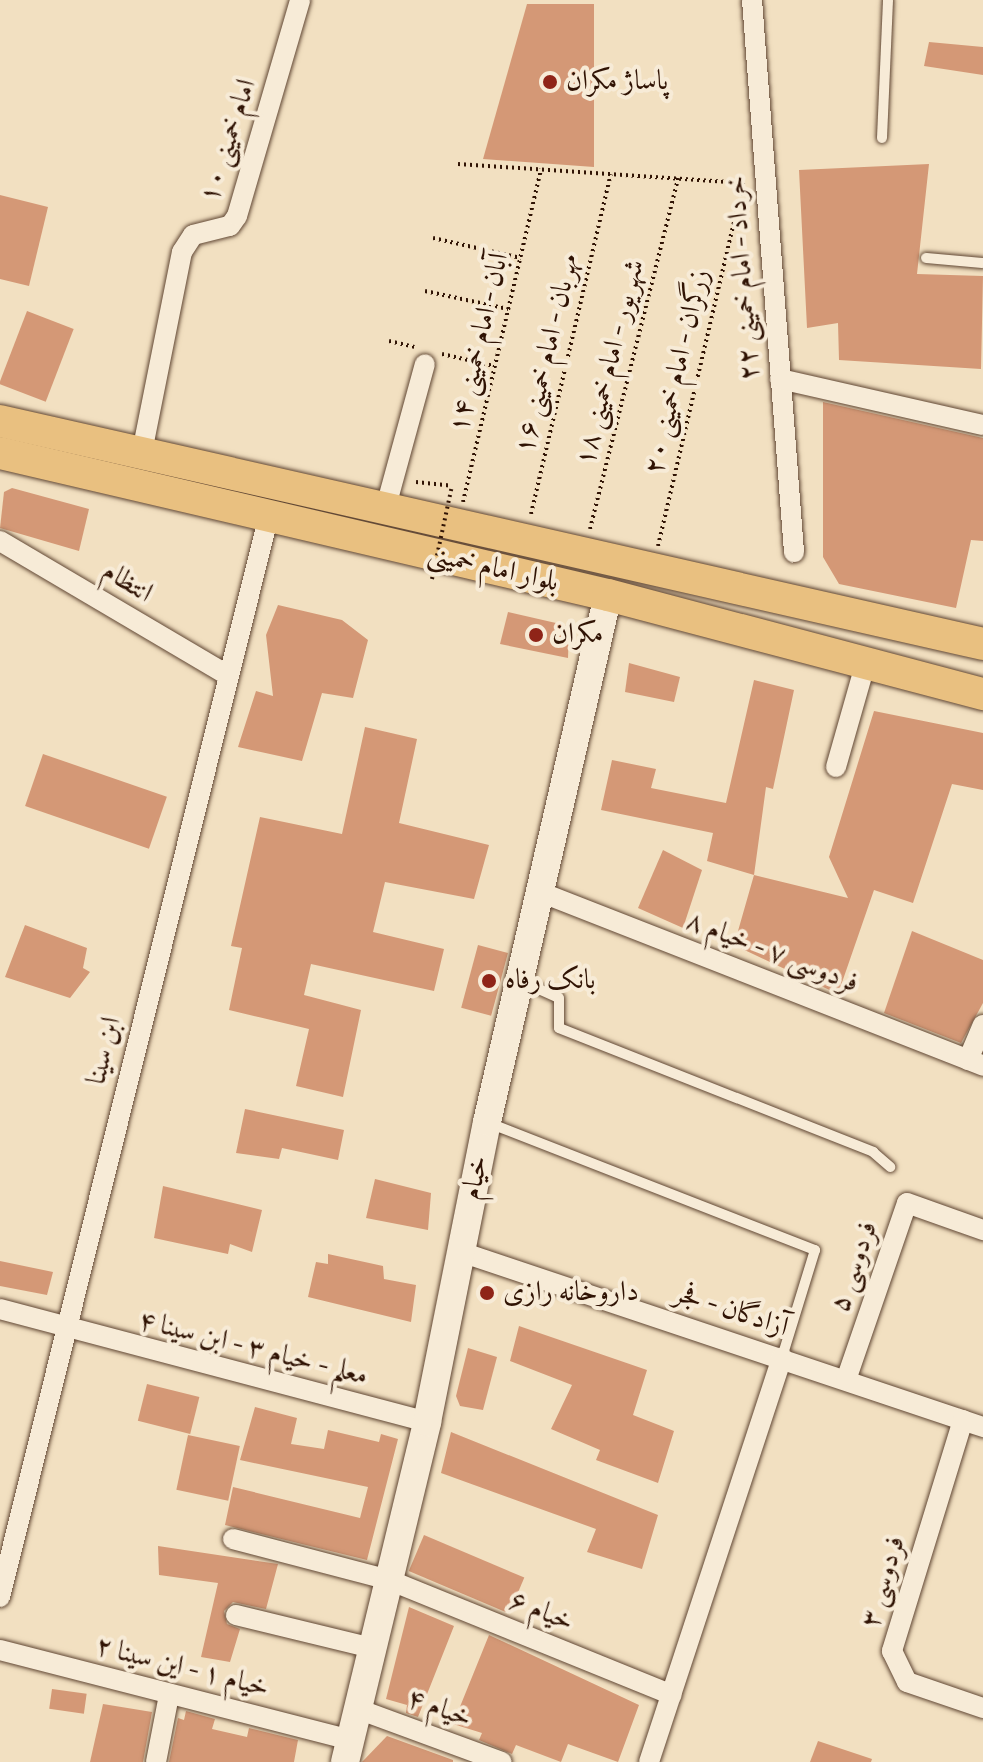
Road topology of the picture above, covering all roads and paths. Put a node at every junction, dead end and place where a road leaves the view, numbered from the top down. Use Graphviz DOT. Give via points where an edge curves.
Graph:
graph roads {
  1 [pos="300,0"];
  2 [pos="752,0"];
  3 [pos="888,0"];
  4 [pos="882,138"];
  5 [pos="458,164"];
  6 [pos="541,169"];
  7 [pos="611,174"];
  8 [pos="678,178"];
  9 [pos="743,183"];
  10 [pos="765,184"];
  11 [pos="433,238"];
  12 [pos="521,258"];
  13 [pos="926,258"];
  14 [pos="983,263"];
  15 [pos="425,291"];
  16 [pos="508,309"];
  17 [pos="425,364"];
  18 [pos="780,379"];
  19 [pos="0,421"];
  20 [pos="983,425"];
  21 [pos="33,429"];
  22 [pos="12,457"];
  23 [pos="141,457"];
  24 [pos="416,478"];
  25 [pos="385,510"];
  26 [pos="268,519"];
  27 [pos="457,526"];
  28 [pos="0,541"];
  29 [pos="524,544"];
  30 [pos="794,552"];
  31 [pos="583,557"];
  32 [pos="652,571"];
  33 [pos="432,579"];
  34 [pos="608,595"];
  35 [pos="983,644"];
  36 [pos="866,662"];
  37 [pos="226,674"];
  38 [pos="983,694"];
  39 [pos="836,767"];
  40 [pos="540,892"];
  41 [pos="520,981"];
  42 [pos="983,1025"];
  43 [pos="975,1063"];
  44 [pos="487,1122"];
  45 [pos="890,1167"];
  46 [pos="983,1230"];
  47 [pos="461,1252"];
  48 [pos="0,1309"];
  49 [pos="65,1331"];
  50 [pos="782,1357"];
  51 [pos="846,1380"];
  52 [pos="427,1422"];
  53 [pos="973,1423"];
  54 [pos="233,1539"];
  55 [pos="389,1580"];
  56 [pos="0,1597"];
  57 [pos="236,1615"];
  58 [pos="372,1648"];
  59 [pos="0,1650"];
  60 [pos="169,1695"];
  61 [pos="672,1695"];
  62 [pos="983,1708"];
  63 [pos="358,1709"];
  64 [pos="348,1751"];
  65 [pos="156,1762"];
  66 [pos="502,1762"];
  67 [pos="649,1762"];
  1 -- 23 [label="street, امام خمینی ۱۰" via="237,216 230,226 193,235 182,252"];
  2 -- 10 [label="street, خرداد - امام خمینی ۲۲"];
  3 -- 4 [label="lane"];
  5 -- 6 [label="path"];
  6 -- 7 [label="path"];
  6 -- 12 [label="path, آبان - امام خمینی ۱۴"];
  7 -- 8 [label="path"];
  7 -- 29 [label="path, مهربان - امام خمینی ۱۶"];
  8 -- 9 [label="path"];
  8 -- 31 [label="path, شهریور - امام خمینی ۱۸"];
  9 -- 10 [label="path"];
  9 -- 32 [label="path, زرگران - امام خمینی ۲۰"];
  10 -- 18 [label="street, خرداد - امام خمینی ۲۲"];
  11 -- 12 [label="path"];
  12 -- 16 [label="path, آبان - امام خمینی ۱۴"];
  13 -- 14 [label="lane"];
  15 -- 16 [label="path"];
  16 -- 27 [label="path, آبان - امام خمینی ۱۴"];
  17 -- 25 [label="street"];
  18 -- 20 [label="street"];
  18 -- 30 [label="street, خرداد - امام خمینی ۲۲"];
  19 -- 21 [label="main road, بلوار امام خمینی"];
  21 -- 22 [label="main road"];
  21 -- 23 [label="main road, بلوار امام خمینی"];
  22 -- 26 [label="main road, بلوار امام خمینی"];
  23 -- 25 [label="main road, بلوار امام خمینی"];
  24 -- 33 [label="path, bridge" via="452,486"];
  25 -- 27 [label="main road, بلوار امام خمینی"];
  26 -- 34 [label="main road, بلوار امام خمینی"];
  26 -- 37 [label="street, ابن سینا"];
  27 -- 29 [label="main road, بلوار امام خمینی"];
  28 -- 37 [label="street, انتظام"];
  29 -- 31 [label="main road, بلوار امام خمینی"];
  31 -- 32 [label="main road, بلوار امام خمینی"];
  32 -- 35 [label="main road, بلوار امام خمینی"];
  34 -- 36 [label="main road, بلوار امام خمینی"];
  34 -- 40 [label="street, خیام"];
  36 -- 38 [label="main road, بلوار امام خمینی"];
  36 -- 39 [label="street"];
  37 -- 49 [label="street, ابن سینا"];
  40 -- 41 [label="street, خیام"];
  40 -- 43 [label="street, فردوسی ۷ - خیام ۸"];
  41 -- 44 [label="street, خیام"];
  41 -- 45 [label="lane" via="559,998 559,1028 861,1147"];
  42 -- 43 [label="street"];
  44 -- 47 [label="street, خیام"];
  44 -- 50 [label="lane" via="815,1250"];
  46 -- 51 [label="street, فردوسی ۵" via="907,1203"];
  47 -- 50 [label="street, آزادگان - فجر"];
  47 -- 52 [label="street, خیام"];
  48 -- 49 [label="street, معلم - خیام ۳ - ابن سینا ۴"];
  49 -- 52 [label="street, معلم - خیام ۳ - ابن سینا ۴"];
  49 -- 56 [label="street, ابن سینا"];
  50 -- 51 [label="street, آزادگان - فجر"];
  50 -- 61 [label="street"];
  51 -- 53 [label="street, آزادگان - فجر"];
  52 -- 55 [label="street, خیام"];
  53 -- 62 [label="street, فردوسی ۳" via="892,1651 907,1682"];
  54 -- 55 [label="street, خیام ۶"];
  55 -- 58 [label="street, خیام"];
  55 -- 61 [label="street, خیام ۶"];
  57 -- 58 [label="street"];
  58 -- 63 [label="street, خیام"];
  59 -- 60 [label="street, خیام ۱ - این سینا ۲"];
  60 -- 64 [label="street, خیام ۱ - این سینا ۲"];
  60 -- 65 [label="street"];
  61 -- 67 [label="street"];
  63 -- 64 [label="street, خیام"];
  63 -- 66 [label="street, خیام ۴"];
}
